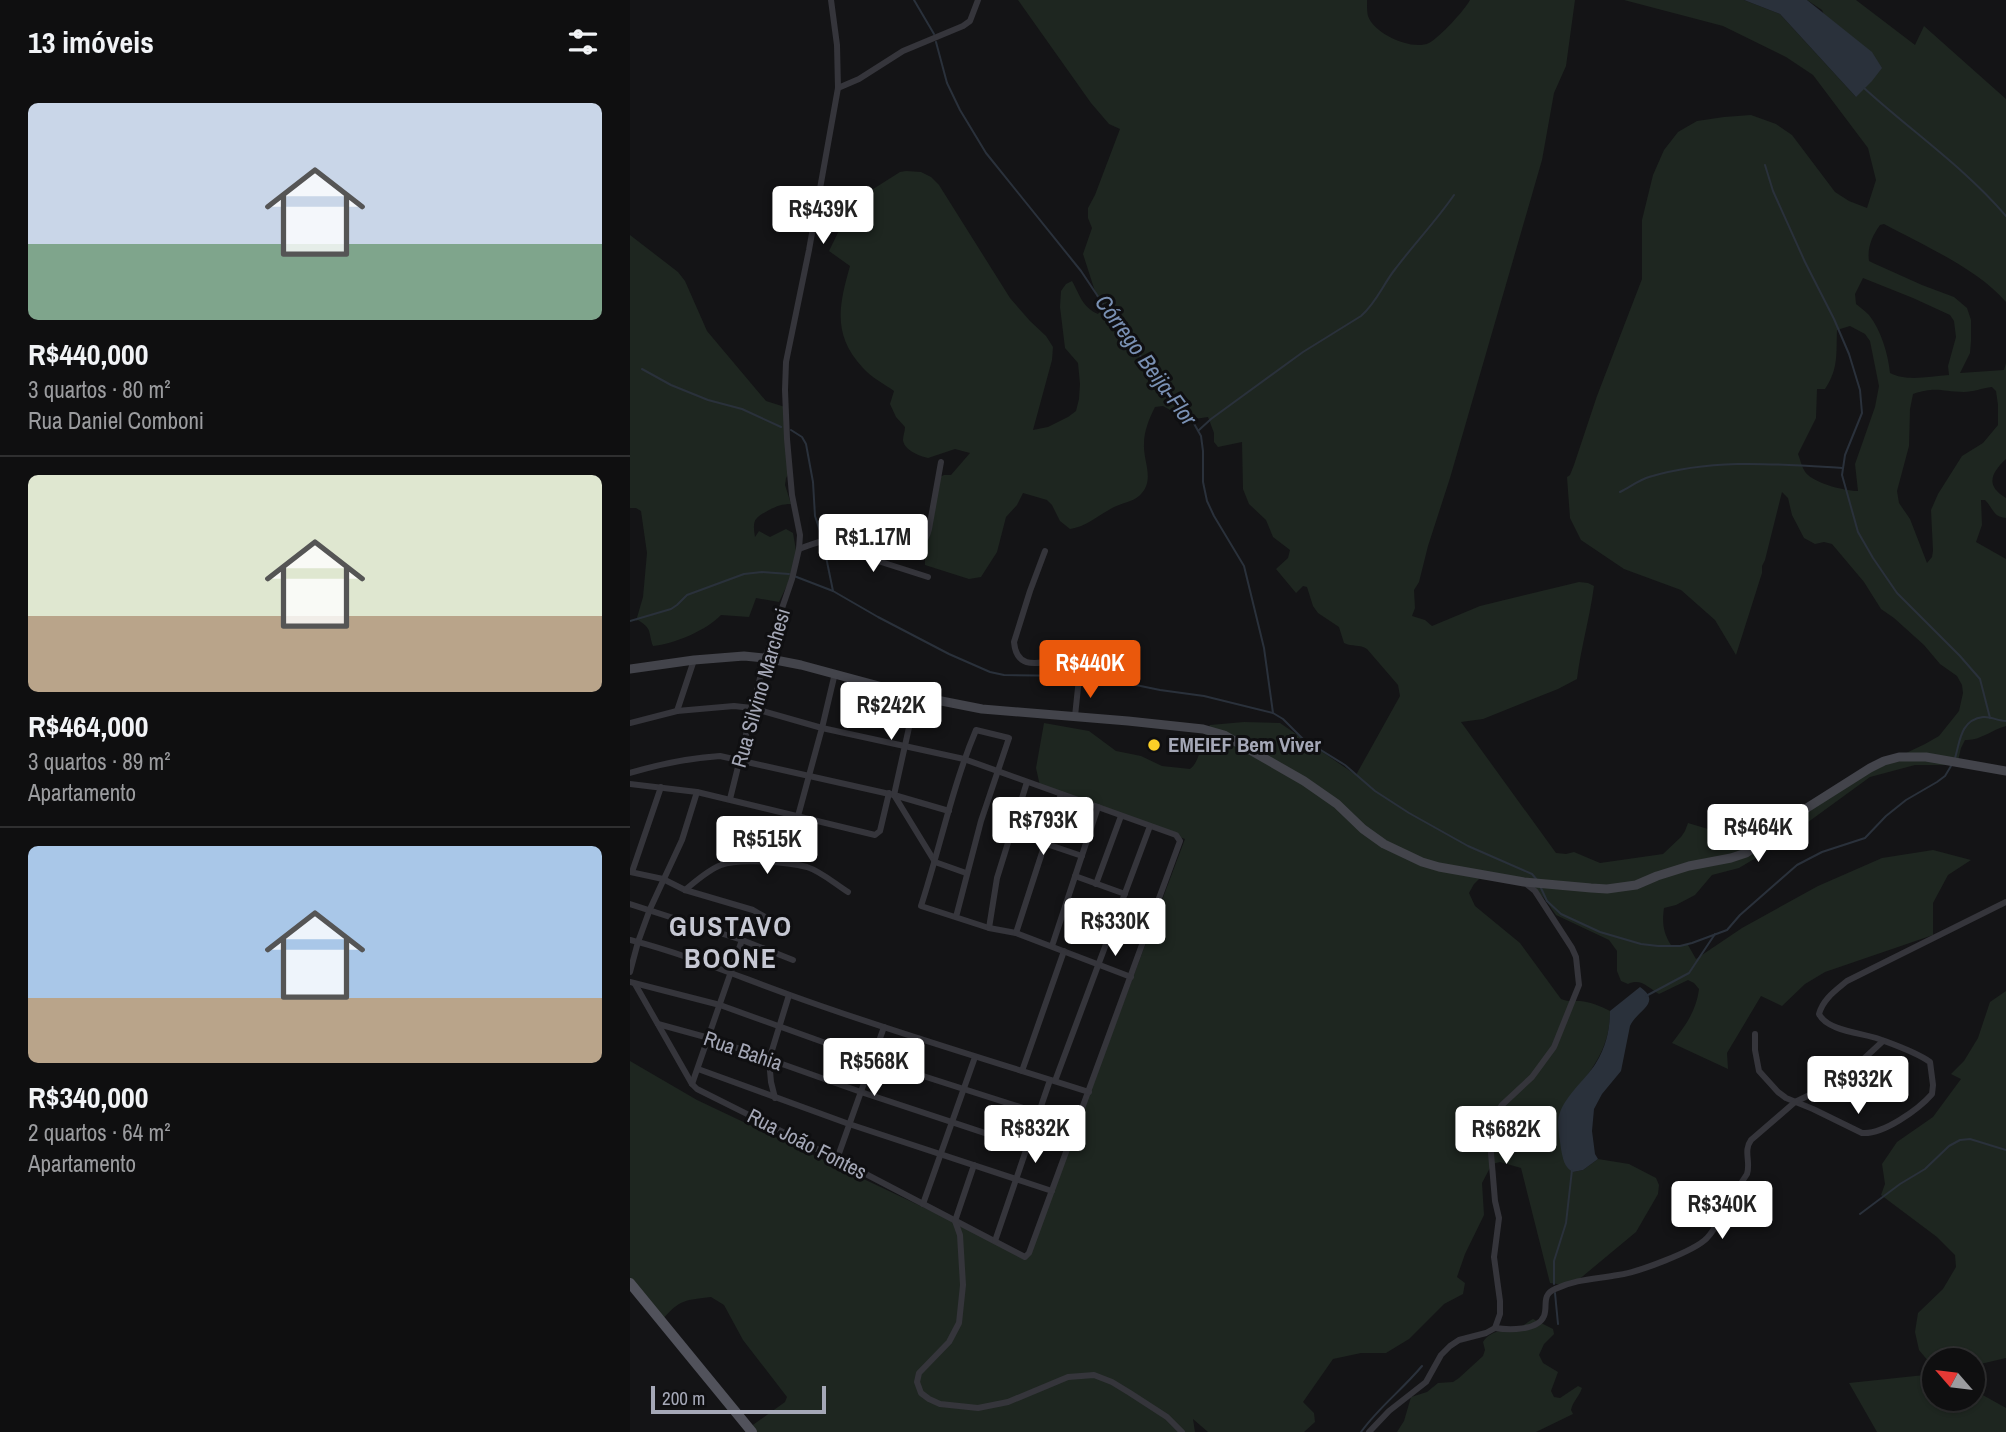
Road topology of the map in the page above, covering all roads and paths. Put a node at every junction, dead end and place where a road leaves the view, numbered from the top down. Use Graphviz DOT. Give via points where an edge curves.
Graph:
graph roads {
  1 [pos="831,0"];
  2 [pos="978,0"];
  3 [pos="838,88"];
  4 [pos="941,462"];
  5 [pos="827,542"];
  6 [pos="799,549"];
  7 [pos="1045,551"];
  8 [pos="928,577"];
  9 [pos="765,658"];
  10 [pos="694,660"];
  11 [pos="630,669"];
  12 [pos="835,673"];
  13 [pos="916,696"];
  14 [pos="752,708"];
  15 [pos="677,711"];
  16 [pos="1075,716"];
  17 [pos="630,723"];
  18 [pos="822,728"];
  19 [pos="904,747"];
  20 [pos="740,759"];
  21 [pos="964,760"];
  22 [pos="998,771"];
  23 [pos="2006,771"];
  24 [pos="630,773"];
  25 [pos="808,775"];
  26 [pos="1027,782"];
  27 [pos="630,784"];
  28 [pos="661,787"];
  29 [pos="697,792"];
  30 [pos="891,794"];
  31 [pos="1061,794"];
  32 [pos="730,799"];
  33 [pos="1098,807"];
  34 [pos="949,811"];
  35 [pos="798,816"];
  36 [pos="1121,816"];
  37 [pos="1150,827"];
  38 [pos="1012,832"];
  39 [pos="1045,844"];
  40 [pos="1082,856"];
  41 [pos="936,862"];
  42 [pos="631,872"];
  43 [pos="966,873"];
  44 [pos="1075,876"];
  45 [pos="663,879"];
  46 [pos="1524,882"];
  47 [pos="1096,884"];
  48 [pos="685,890"];
  49 [pos="848,892"];
  50 [pos="1125,894"];
  51 [pos="2006,902"];
  52 [pos="630,904"];
  53 [pos="1065,907"];
  54 [pos="650,909"];
  55 [pos="956,917"];
  56 [pos="779,925"];
  57 [pos="1112,926"];
  58 [pos="989,928"];
  59 [pos="1016,933"];
  60 [pos="742,940"];
  61 [pos="634,941"];
  62 [pos="1052,946"];
  63 [pos="1064,951"];
  64 [pos="793,960"];
  65 [pos="1098,964"];
  66 [pos="630,972"];
  67 [pos="731,972"];
  68 [pos="1131,977"];
  69 [pos="633,983"];
  70 [pos="789,995"];
  71 [pos="720,1005"];
  72 [pos="658,1024"];
  73 [pos="779,1026"];
  74 [pos="884,1027"];
  75 [pos="1755,1034"];
  76 [pos="709,1038"];
  77 [pos="1883,1041"];
  78 [pos="975,1057"];
  79 [pos="769,1060"];
  80 [pos="873,1060"];
  81 [pos="698,1069"];
  82 [pos="1022,1070"];
  83 [pos="1052,1080"];
  84 [pos="692,1084"];
  85 [pos="964,1089"];
  86 [pos="862,1092"];
  87 [pos="1088,1092"];
  88 [pos="775,1098"];
  89 [pos="1795,1102"];
  90 [pos="1039,1113"];
  91 [pos="952,1122"];
  92 [pos="849,1124"];
  93 [pos="1027,1147"];
  94 [pos="941,1154"];
  95 [pos="836,1159"];
  96 [pos="974,1165"];
  97 [pos="1016,1179"];
  98 [pos="1052,1191"];
  99 [pos="923,1204"];
  100 [pos="955,1221"];
  101 [pos="995,1241"];
  102 [pos="630,1283"];
  103 [pos="1495,1328"];
  104 [pos="752,1432"];
  105 [pos="1182,1432"];
  106 [pos="1368,1432"];
  1 -- 3 [label="street, Rua Silvino Marchesi"];
  2 -- 3 [label="street" via="970,21 963,26 903,51"];
  3 -- 6 [label="street, Rua Silvino Marchesi" via="786,362"];
  4 -- 5 [label="street" via="922,545 908,550 840,538"];
  5 -- 6 [label="street"];
  5 -- 8 [label="street"];
  6 -- 9 [label="street, Rua Silvino Marchesi"];
  7 -- 16 [label="street" via="1015,648 1030,663 1072,660 1079,672"];
  9 -- 10 [label="street"];
  9 -- 12 [label="street"];
  9 -- 14 [label="street, Rua Silvino Marchesi"];
  10 -- 11 [label="street"];
  10 -- 15 [label="street"];
  12 -- 13 [label="street"];
  12 -- 18 [label="street"];
  13 -- 16 [label="street" via="982,709"];
  13 -- 19 [label="street"];
  14 -- 15 [label="street"];
  14 -- 18 [label="street"];
  14 -- 20 [label="street, Rua Silvino Marchesi"];
  15 -- 17 [label="street"];
  16 -- 46 [label="street" via="1224,735 1304,781 1363,829 1404,854 1439,867"];
  18 -- 19 [label="street"];
  18 -- 25 [label="street"];
  19 -- 21 [label="street"];
  19 -- 30 [label="street"];
  20 -- 24 [label="street" via="696,757"];
  20 -- 25 [label="street"];
  20 -- 32 [label="street, Rua Silvino Marchesi"];
  21 -- 22 [label="street"];
  21 -- 22 [label="street" via="976,730 1009,738"];
  21 -- 34 [label="street"];
  22 -- 26 [label="street"];
  22 -- 43 [label="street"];
  23 -- 46 [label="street" via="1899,757 1870,768 1791,818 1759,846 1731,859 1689,866 1623,888"];
  25 -- 30 [label="street"];
  25 -- 35 [label="street"];
  26 -- 31 [label="street"];
  26 -- 38 [label="street"];
  27 -- 28 [label="street"];
  28 -- 29 [label="street"];
  28 -- 42 [label="street"];
  29 -- 32 [label="street"];
  29 -- 45 [label="street" via="682,840"];
  30 -- 34 [label="street"];
  30 -- 35 [label="street" via="875,835"];
  30 -- 41 [label="street"];
  31 -- 33 [label="street"];
  31 -- 39 [label="street"];
  32 -- 35 [label="street"];
  33 -- 36 [label="street"];
  33 -- 40 [label="street"];
  34 -- 41 [label="street"];
  36 -- 37 [label="street"];
  36 -- 47 [label="street"];
  37 -- 50 [label="street"];
  37 -- 68 [label="street" via="1176,835 1180,841"];
  38 -- 39 [label="street"];
  38 -- 58 [label="street" via="997,878"];
  39 -- 40 [label="street"];
  39 -- 59 [label="street"];
  40 -- 44 [label="street"];
  41 -- 43 [label="street"];
  41 -- 55 [label="street" via="921,906"];
  42 -- 45 [label="street"];
  43 -- 55 [label="street"];
  44 -- 47 [label="street"];
  44 -- 53 [label="street"];
  45 -- 48 [label="street"];
  45 -- 54 [label="street"];
  46 -- 103 [label="street" via="1535,891 1572,948 1579,985 1554,1047 1532,1077 1502,1105 1489,1129 1499,1218 1494,1257 1500,1314"];
  47 -- 50 [label="street"];
  48 -- 49 [label="street" via="716,867 734,861 806,867"];
  48 -- 56 [label="street" via="753,910"];
  50 -- 57 [label="street"];
  51 -- 77 [label="street" via="1847,981 1827,998 1819,1014 1825,1022"];
  52 -- 54 [label="street"];
  53 -- 57 [label="street"];
  53 -- 62 [label="street"];
  54 -- 60 [label="street"];
  54 -- 61 [label="street"];
  55 -- 58 [label="street"];
  57 -- 65 [label="street"];
  58 -- 59 [label="street"];
  59 -- 62 [label="street"];
  60 -- 64 [label="street"];
  60 -- 67 [label="street"];
  61 -- 66 [label="street"];
  61 -- 67 [label="street"];
  62 -- 63 [label="street"];
  63 -- 65 [label="street"];
  63 -- 82 [label="street"];
  65 -- 68 [label="street"];
  65 -- 83 [label="street"];
  67 -- 70 [label="street"];
  67 -- 71 [label="street"];
  68 -- 87 [label="street"];
  69 -- 71 [label="street"];
  69 -- 72 [label="street"];
  70 -- 73 [label="street"];
  70 -- 74 [label="street"];
  71 -- 73 [label="street"];
  71 -- 76 [label="street"];
  72 -- 76 [label="street, Rua Bahia"];
  72 -- 84 [label="street"];
  73 -- 79 [label="street"];
  73 -- 80 [label="street"];
  74 -- 78 [label="street"];
  74 -- 80 [label="street"];
  75 -- 89 [label="street" via="1759,1071 1777,1092"];
  76 -- 79 [label="street, Rua Bahia"];
  76 -- 81 [label="street"];
  77 -- 89 [label="street" via="1828,1086"];
  77 -- 89 [label="street" via="1931,1065 1931,1094 1905,1116 1862,1133"];
  78 -- 82 [label="street"];
  78 -- 85 [label="street"];
  79 -- 86 [label="street, Rua Bahia"];
  79 -- 88 [label="street"];
  80 -- 85 [label="street"];
  80 -- 86 [label="street"];
  81 -- 84 [label="street"];
  81 -- 88 [label="street"];
  82 -- 83 [label="street"];
  83 -- 87 [label="street"];
  83 -- 90 [label="street"];
  84 -- 95 [label="street, Rua João Fontes"];
  85 -- 90 [label="street"];
  85 -- 91 [label="street"];
  86 -- 91 [label="street, Rua Bahia"];
  86 -- 92 [label="street"];
  87 -- 98 [label="street"];
  88 -- 92 [label="street"];
  89 -- 103 [label="street" via="1748,1144 1747,1174 1702,1243 1638,1270 1554,1289 1539,1323 1517,1330"];
  90 -- 93 [label="street"];
  91 -- 93 [label="street, Rua Bahia"];
  91 -- 94 [label="street"];
  92 -- 94 [label="street"];
  92 -- 95 [label="street"];
  93 -- 97 [label="street"];
  94 -- 96 [label="street"];
  94 -- 99 [label="street"];
  95 -- 99 [label="street, Rua João Fontes"];
  96 -- 97 [label="street"];
  96 -- 100 [label="street"];
  97 -- 98 [label="street"];
  97 -- 101 [label="street"];
  98 -- 101 [label="street, Rua João Fontes" via="1025,1257"];
  99 -- 100 [label="street, Rua João Fontes"];
  100 -- 101 [label="street, Rua João Fontes"];
  100 -- 105 [label="street" via="963,1272 961,1311 949,1342 918,1376 924,1396 947,1405 978,1408 1008,1402 1068,1377 1094,1375 1130,1393"];
  102 -- 104 [label="main road"];
  103 -- 106 [label="street" via="1450,1346 1426,1381"];
}
